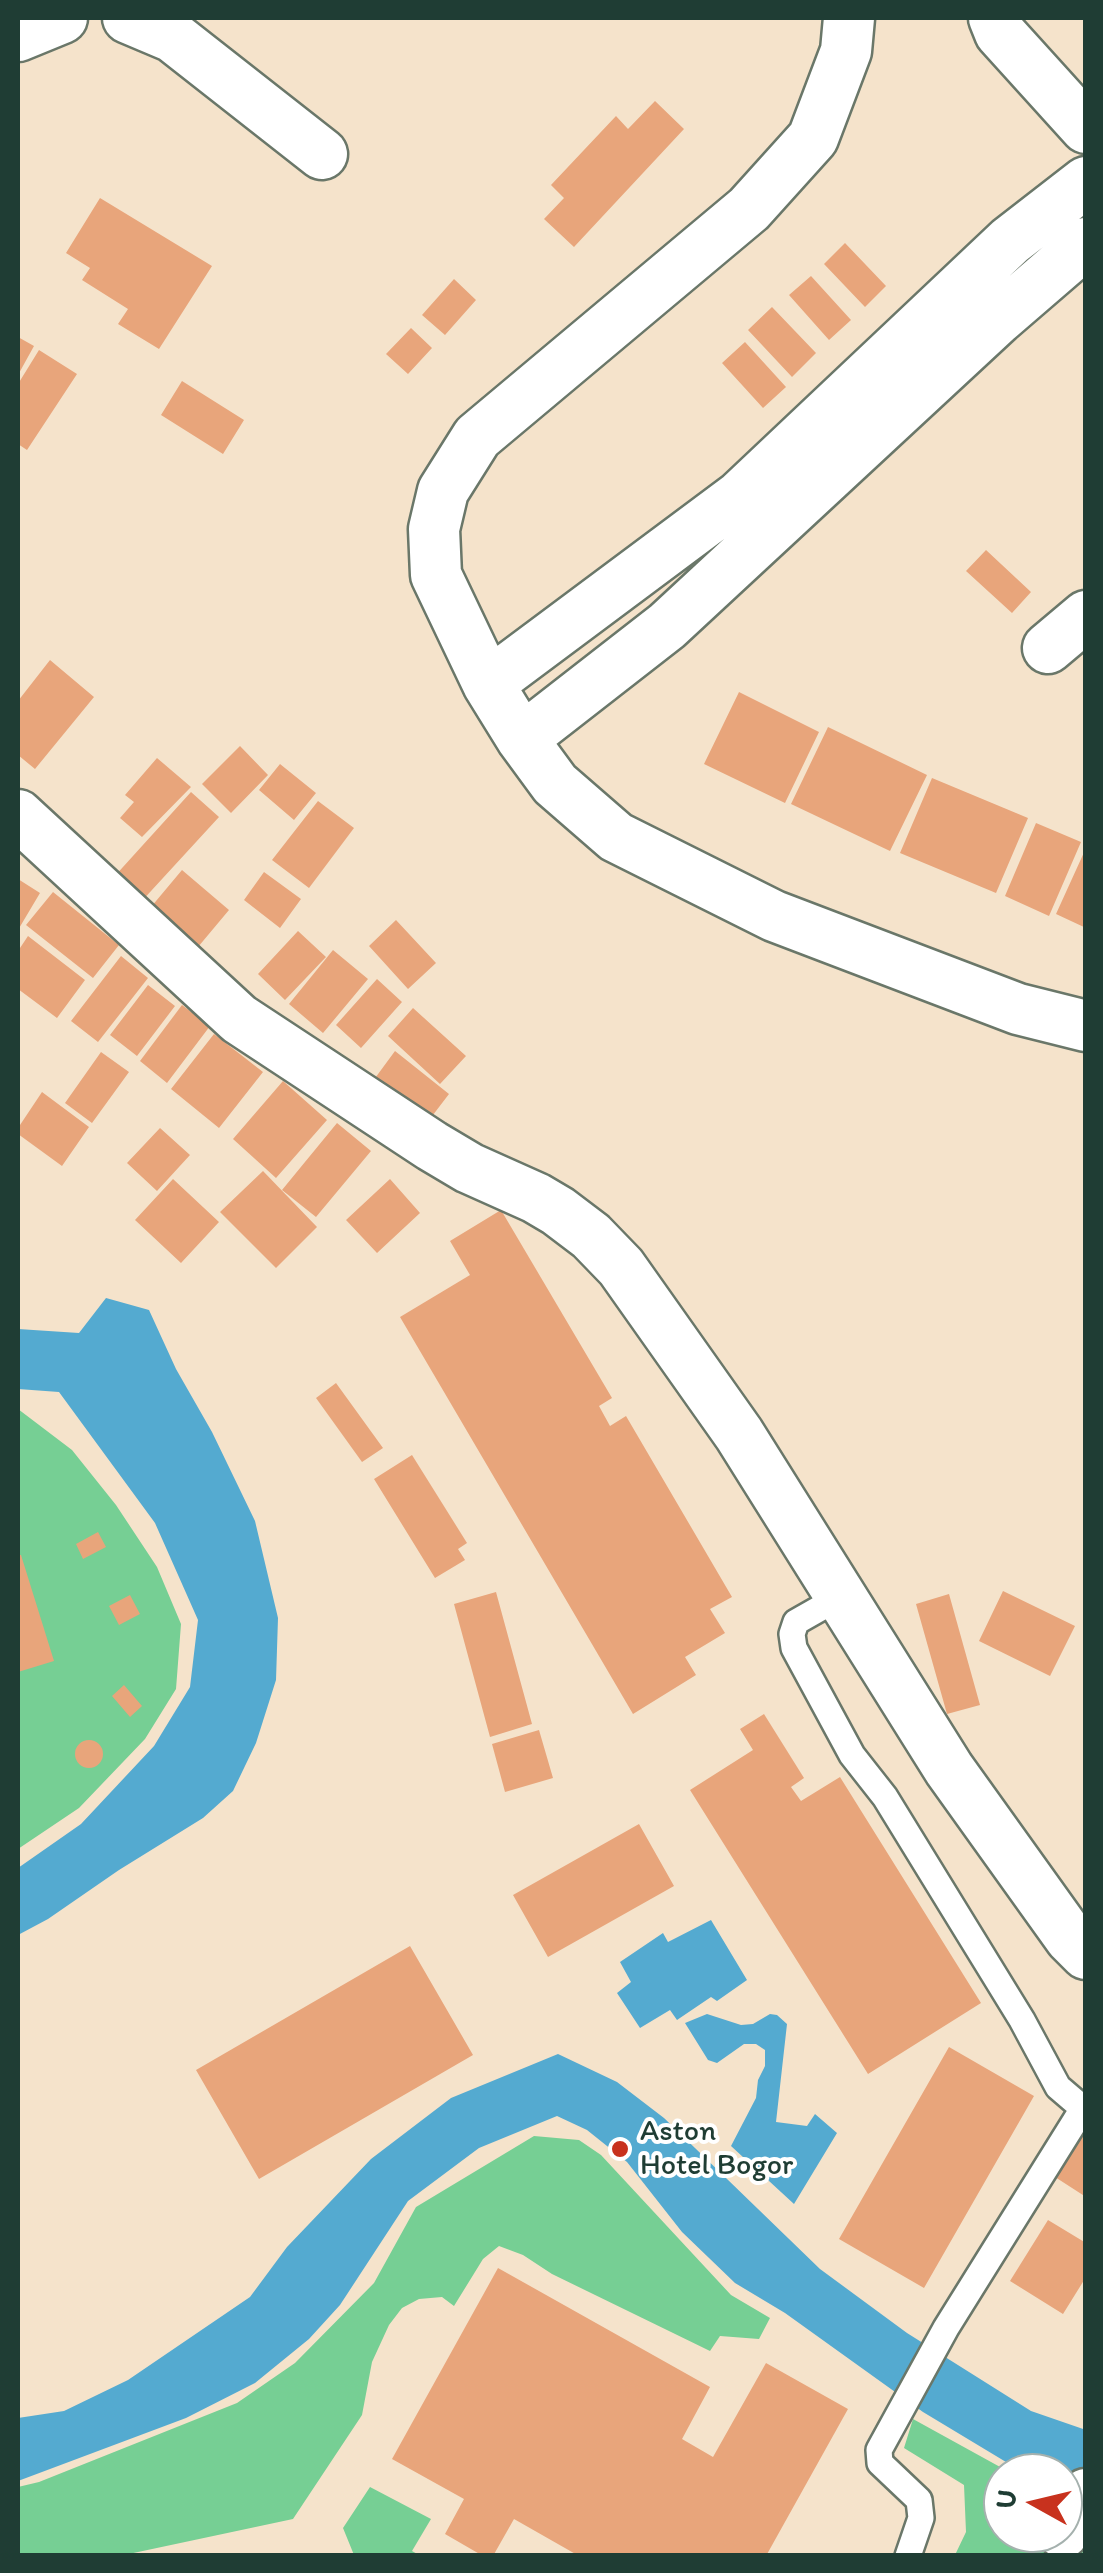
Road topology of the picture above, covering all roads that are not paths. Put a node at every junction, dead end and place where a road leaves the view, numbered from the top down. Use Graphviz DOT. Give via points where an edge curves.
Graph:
graph roads {
  1 [pos="62,18"];
  2 [pos="128,18"];
  3 [pos="848,18"];
  4 [pos="994,18"];
  5 [pos="18,36"];
  6 [pos="1086,128"];
  7 [pos="322,154"];
  8 [pos="1086,182"];
  9 [pos="1086,243"];
  10 [pos="916,329"];
  11 [pos="952,362"];
  12 [pos="808,430"];
  13 [pos="841,467"];
  14 [pos="626,581"];
  15 [pos="1086,616"];
  16 [pos="667,626"];
  17 [pos="1048,648"];
  18 [pos="488,684"];
  19 [pos="522,739"];
  20 [pos="18,814"];
  21 [pos="1086,1026"];
  22 [pos="840,1597"];
  23 [pos="1086,1954"];
  24 [pos="1084,2110"];
  25 [pos="908,2556"];
  1 -- 5 [label="street"];
  2 -- 7 [label="street" via="173,37"];
  3 -- 18 [label="street" via="846,51 813,138 749,210 477,436 442,491 434,529 436,575"];
  4 -- 6 [label="street" via="1000,33"];
  8 -- 10 [label="street" via="1010,241"];
  9 -- 11 [label="street"];
  10 -- 11 [label="street"];
  10 -- 12 [label="street"];
  11 -- 13 [label="street"];
  12 -- 13 [label="street"];
  12 -- 14 [label="street" via="740,496"];
  13 -- 16 [label="street"];
  14 -- 16 [label="street"];
  14 -- 18 [label="street"];
  15 -- 17 [label="street"];
  16 -- 19 [label="street"];
  18 -- 19 [label="street"];
  19 -- 21 [label="street" via="556,784 616,837 774,916 1018,1008"];
  20 -- 22 [label="street" via="239,1019 416,1136 536,1198 590,1236 621,1266 738,1434"];
  22 -- 23 [label="street" via="949,1769"];
  22 -- 24 [label="lane" via="796,1622 794,1648 852,1755 894,1813 1058,2087"];
  24 -- 25 [label="lane" via="946,2328 879,2450 880,2462 919,2500 921,2518"];
}
